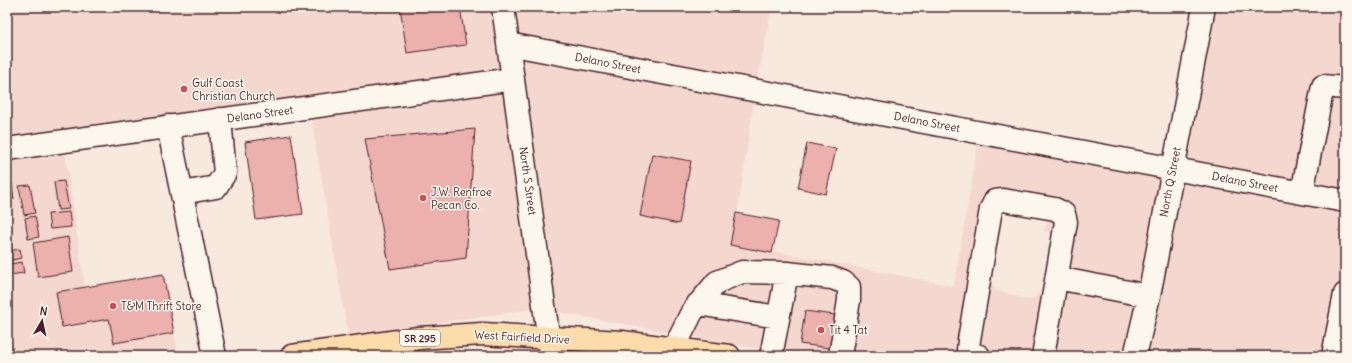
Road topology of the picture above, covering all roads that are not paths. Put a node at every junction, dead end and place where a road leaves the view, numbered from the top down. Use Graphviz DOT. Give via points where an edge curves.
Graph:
graph roads {
  1 [pos="502,7"];
  2 [pos="1204,7"];
  3 [pos="508,44"];
  4 [pos="513,79"];
  5 [pos="1345,88"];
  6 [pos="220,119"];
  7 [pos="168,126"];
  8 [pos="7,148"];
  9 [pos="1173,168"];
  10 [pos="1302,192"];
  11 [pos="182,193"];
  12 [pos="1345,201"];
  13 [pos="787,273"];
  14 [pos="1057,278"];
  15 [pos="1345,294"];
  16 [pos="1149,296"];
  17 [pos="698,304"];
  18 [pos="778,317"];
  19 [pos="550,347"];
  20 [pos="674,348"];
  21 [pos="215,356"];
  22 [pos="292,356"];
  23 [pos="729,356"];
  24 [pos="771,356"];
  25 [pos="840,356"];
  26 [pos="974,356"];
  27 [pos="1044,356"];
  28 [pos="1135,356"];
  29 [pos="1333,356"];
  1 -- 3 [label="street, North S Street"];
  2 -- 9 [label="street, North Q Street"];
  3 -- 4 [label="street, North S Street"];
  3 -- 9 [label="street, Delano Street"];
  4 -- 6 [label="street, Delano Street"];
  4 -- 19 [label="street, North S Street"];
  5 -- 10 [label="street" via="1323,86"];
  6 -- 7 [label="street, Delano Street"];
  6 -- 11 [label="street" via="225,173 216,187"];
  7 -- 8 [label="street, Delano Street"];
  7 -- 11 [label="street"];
  9 -- 10 [label="street, Delano Street"];
  9 -- 16 [label="street, North Q Street"];
  10 -- 12 [label="street, Delano Street"];
  11 -- 21 [label="street"];
  13 -- 17 [label="street" via="742,272 717,282"];
  13 -- 18 [label="street"];
  13 -- 25 [label="street" via="832,278 843,282 849,288"];
  14 -- 16 [label="street"];
  14 -- 26 [label="street" via="1066,222 1064,214 1055,209 1003,200 995,201 991,209 969,340 968,350"];
  14 -- 27 [label="street"];
  15 -- 29 [label="street"];
  16 -- 28 [label="street, North Q Street"];
  17 -- 18 [label="street"];
  17 -- 20 [label="street"];
  18 -- 24 [label="street"];
  19 -- 20 [label="main road, West Fairfield Drive / SR 295" via="622,342"];
  19 -- 22 [label="main road, West Fairfield Drive / SR 295" via="482,334 427,337"];
  20 -- 23 [label="main road, West Fairfield Drive / SR 295"];
}
